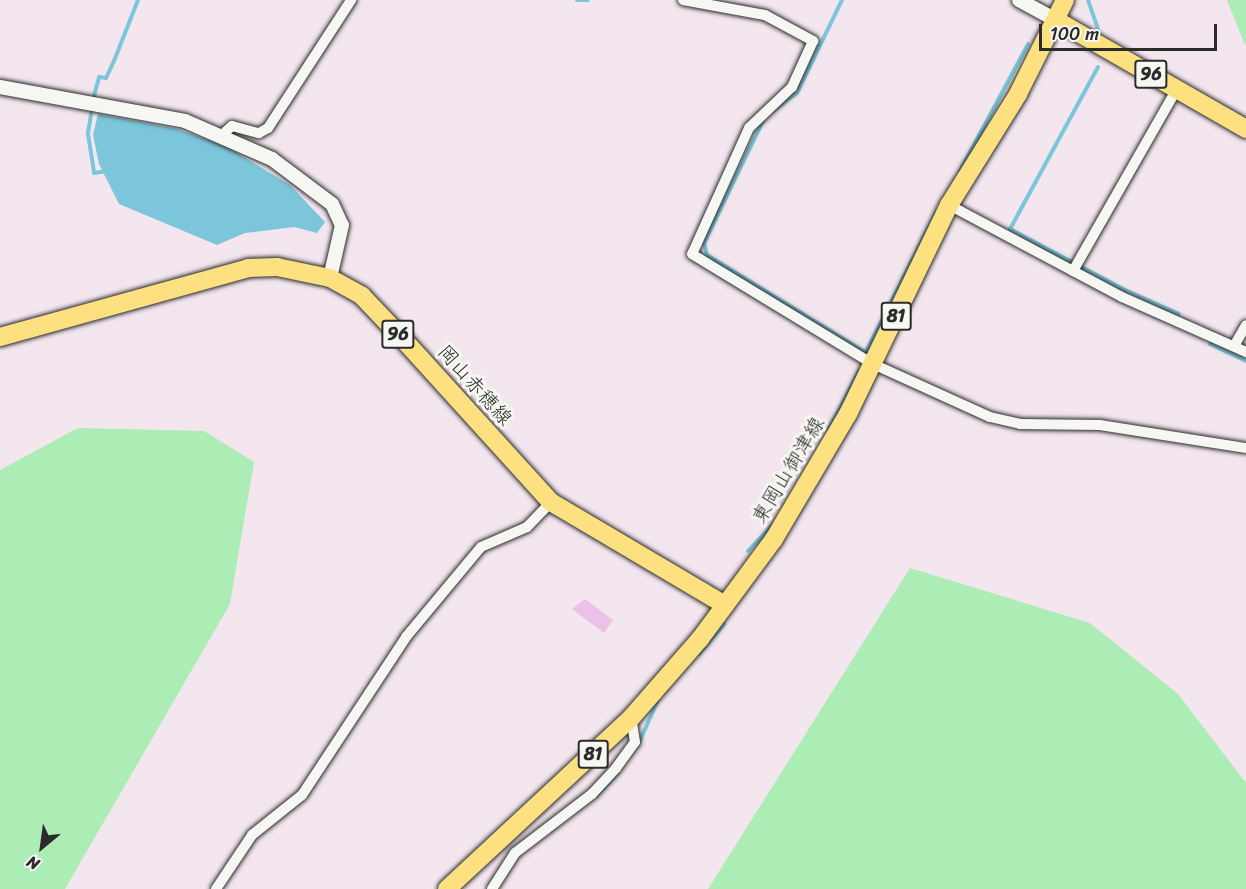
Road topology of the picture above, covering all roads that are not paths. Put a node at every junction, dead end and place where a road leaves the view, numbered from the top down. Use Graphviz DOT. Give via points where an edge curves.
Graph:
graph roads {
  1 [pos="351,0"];
  2 [pos="683,0"];
  3 [pos="1018,0"];
  4 [pos="1065,0"];
  5 [pos="1056,21"];
  6 [pos="0,87"];
  7 [pos="1177,89"];
  8 [pos="1246,129"];
  9 [pos="223,134"];
  10 [pos="950,205"];
  11 [pos="1075,266"];
  12 [pos="330,278"];
  13 [pos="1246,325"];
  14 [pos="0,337"];
  15 [pos="1234,346"];
  16 [pos="1246,352"];
  17 [pos="873,364"];
  18 [pos="1246,448"];
  19 [pos="551,502"];
  20 [pos="725,605"];
  21 [pos="631,718"];
  22 [pos="216,889"];
  23 [pos="447,889"];
  24 [pos="492,889"];
  1 -- 9 [label="street" via="267,128 259,133 232,126"];
  2 -- 17 [label="street" via="765,15 813,41 792,87 749,128 692,254"];
  3 -- 5 [label="street"];
  4 -- 5 [label="main road, 東岡山御津線 / 81"];
  5 -- 7 [label="main road, 96"];
  5 -- 10 [label="main road, 東岡山御津線 / 81" via="1018,94"];
  6 -- 9 [label="street" via="151,112"];
  7 -- 8 [label="main road, 96"];
  7 -- 11 [label="street"];
  9 -- 12 [label="street" via="300,176 332,204 342,225"];
  10 -- 11 [label="street"];
  10 -- 17 [label="main road, 東岡山御津線 / 81"];
  11 -- 15 [label="street"];
  12 -- 14 [label="main road, 岡山赤穂線 / 96" via="277,267 248,268"];
  12 -- 19 [label="main road, 岡山赤穂線 / 96" via="362,296"];
  13 -- 15 [label="street"];
  15 -- 16 [label="street"];
  17 -- 18 [label="street" via="990,417 1020,424 1100,425"];
  17 -- 20 [label="main road, 東岡山御津線 / 81" via="799,500"];
  19 -- 20 [label="main road, 岡山赤穂線 / 96"];
  19 -- 22 [label="street" via="527,527 481,547 406,637 302,795 247,841"];
  20 -- 21 [label="main road, 東岡山御津線 / 81"];
  21 -- 23 [label="main road, 東岡山御津線 / 81"];
  21 -- 24 [label="street" via="635,742 611,774 515,854"];
}
